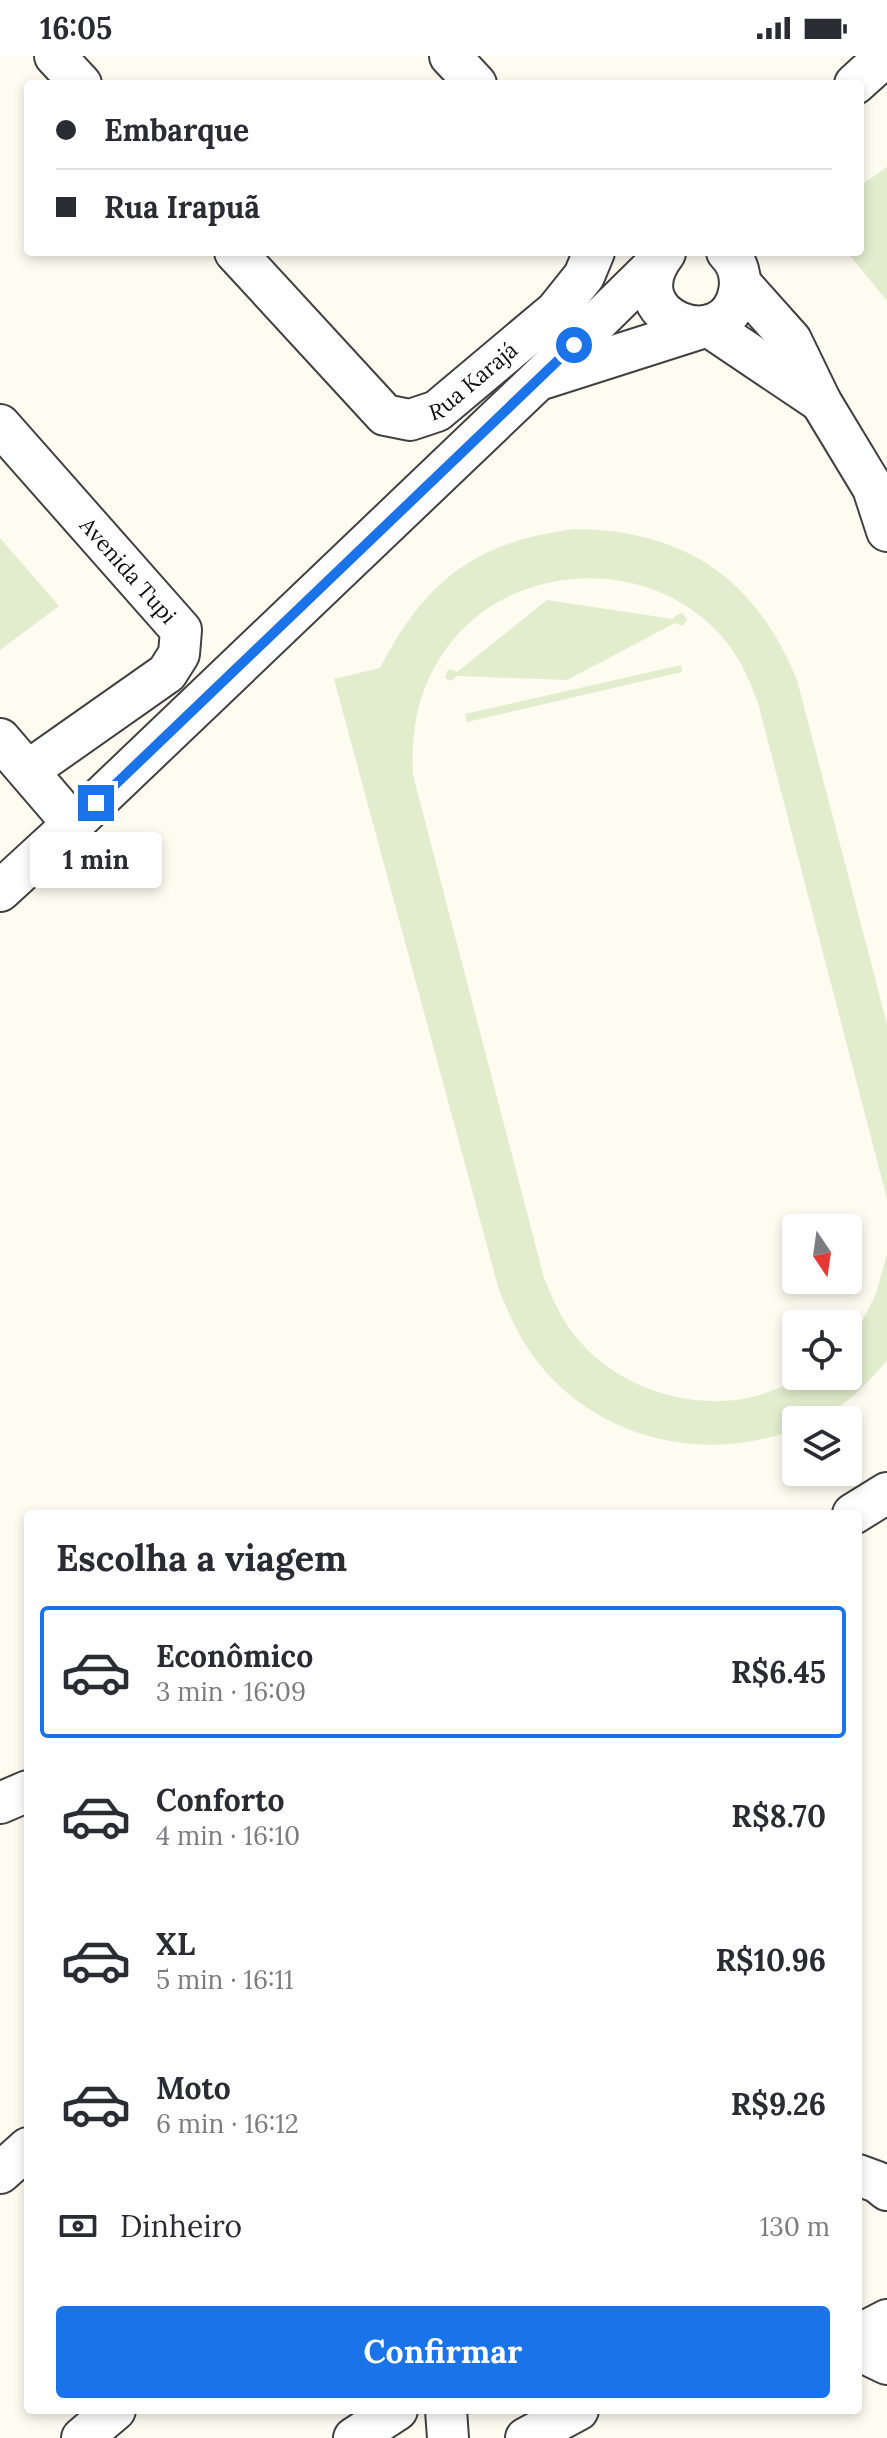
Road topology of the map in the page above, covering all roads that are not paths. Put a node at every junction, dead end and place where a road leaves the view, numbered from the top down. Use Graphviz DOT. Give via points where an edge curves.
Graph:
graph roads {
  1 [pos="55,56"];
  2 [pos="450,56"];
  3 [pos="886,56"];
  4 [pos="77,80"];
  5 [pos="472,80"];
  6 [pos="859,80"];
  7 [pos="887,87"];
  8 [pos="864,109"];
  9 [pos="239,256"];
  10 [pos="592,256"];
  11 [pos="661,257"];
  12 [pos="734,261"];
  13 [pos="609,309"];
  14 [pos="556,311"];
  15 [pos="708,326"];
  16 [pos="538,380"];
  17 [pos="821,402"];
  18 [pos="0,425"];
  19 [pos="887,531"];
  20 [pos="0,739"];
  21 [pos="29,770"];
  22 [pos="73,824"];
  23 [pos="0,891"];
  24 [pos="887,1493"];
  25 [pos="859,1510"];
  26 [pos="24,1793"];
  27 [pos="0,1803"];
  28 [pos="24,1810"];
  29 [pos="24,2152"];
  30 [pos="887,2157"];
  31 [pos="862,2170"];
  32 [pos="0,2173"];
  33 [pos="862,2174"];
  34 [pos="887,2190"];
  35 [pos="887,2320"];
  36 [pos="862,2333"];
  37 [pos="862,2352"];
  38 [pos="887,2364"];
  39 [pos="110,2414"];
  40 [pos="391,2414"];
  41 [pos="446,2414"];
  42 [pos="571,2414"];
  43 [pos="82,2438"];
  44 [pos="354,2438"];
  45 [pos="448,2438"];
  46 [pos="526,2438"];
  1 -- 4 [label="street"];
  2 -- 5 [label="street"];
  3 -- 6 [label="street"];
  7 -- 8 [label="street"];
  9 -- 14 [label="street, Rua Karajá" via="385,415 410,420 437,411"];
  10 -- 14 [label="street, Rua Karajá" via="584,276"];
  11 -- 13 [label="street"];
  11 -- 15 [label="street" via="652,277 658,306 680,325"];
  12 -- 15 [label="street" via="738,298"];
  12 -- 17 [label="street" via="791,340"];
  13 -- 14 [label="street"];
  13 -- 16 [label="street"];
  15 -- 16 [label="street"];
  15 -- 17 [label="street"];
  16 -- 22 [label="street"];
  17 -- 19 [label="street" via="873,488"];
  18 -- 21 [label="street, Avenida Tupi" via="181,630 179,654 167,673"];
  20 -- 21 [label="street"];
  21 -- 22 [label="street"];
  22 -- 23 [label="street"];
  24 -- 25 [label="street"];
  26 -- 27 [label="street"];
  27 -- 28 [label="street"];
  29 -- 32 [label="street"];
  30 -- 31 [label="street"];
  33 -- 34 [label="street"];
  35 -- 36 [label="street"];
  37 -- 38 [label="street"];
  39 -- 43 [label="street"];
  40 -- 44 [label="street"];
  41 -- 45 [label="street"];
  42 -- 46 [label="street"];
}
